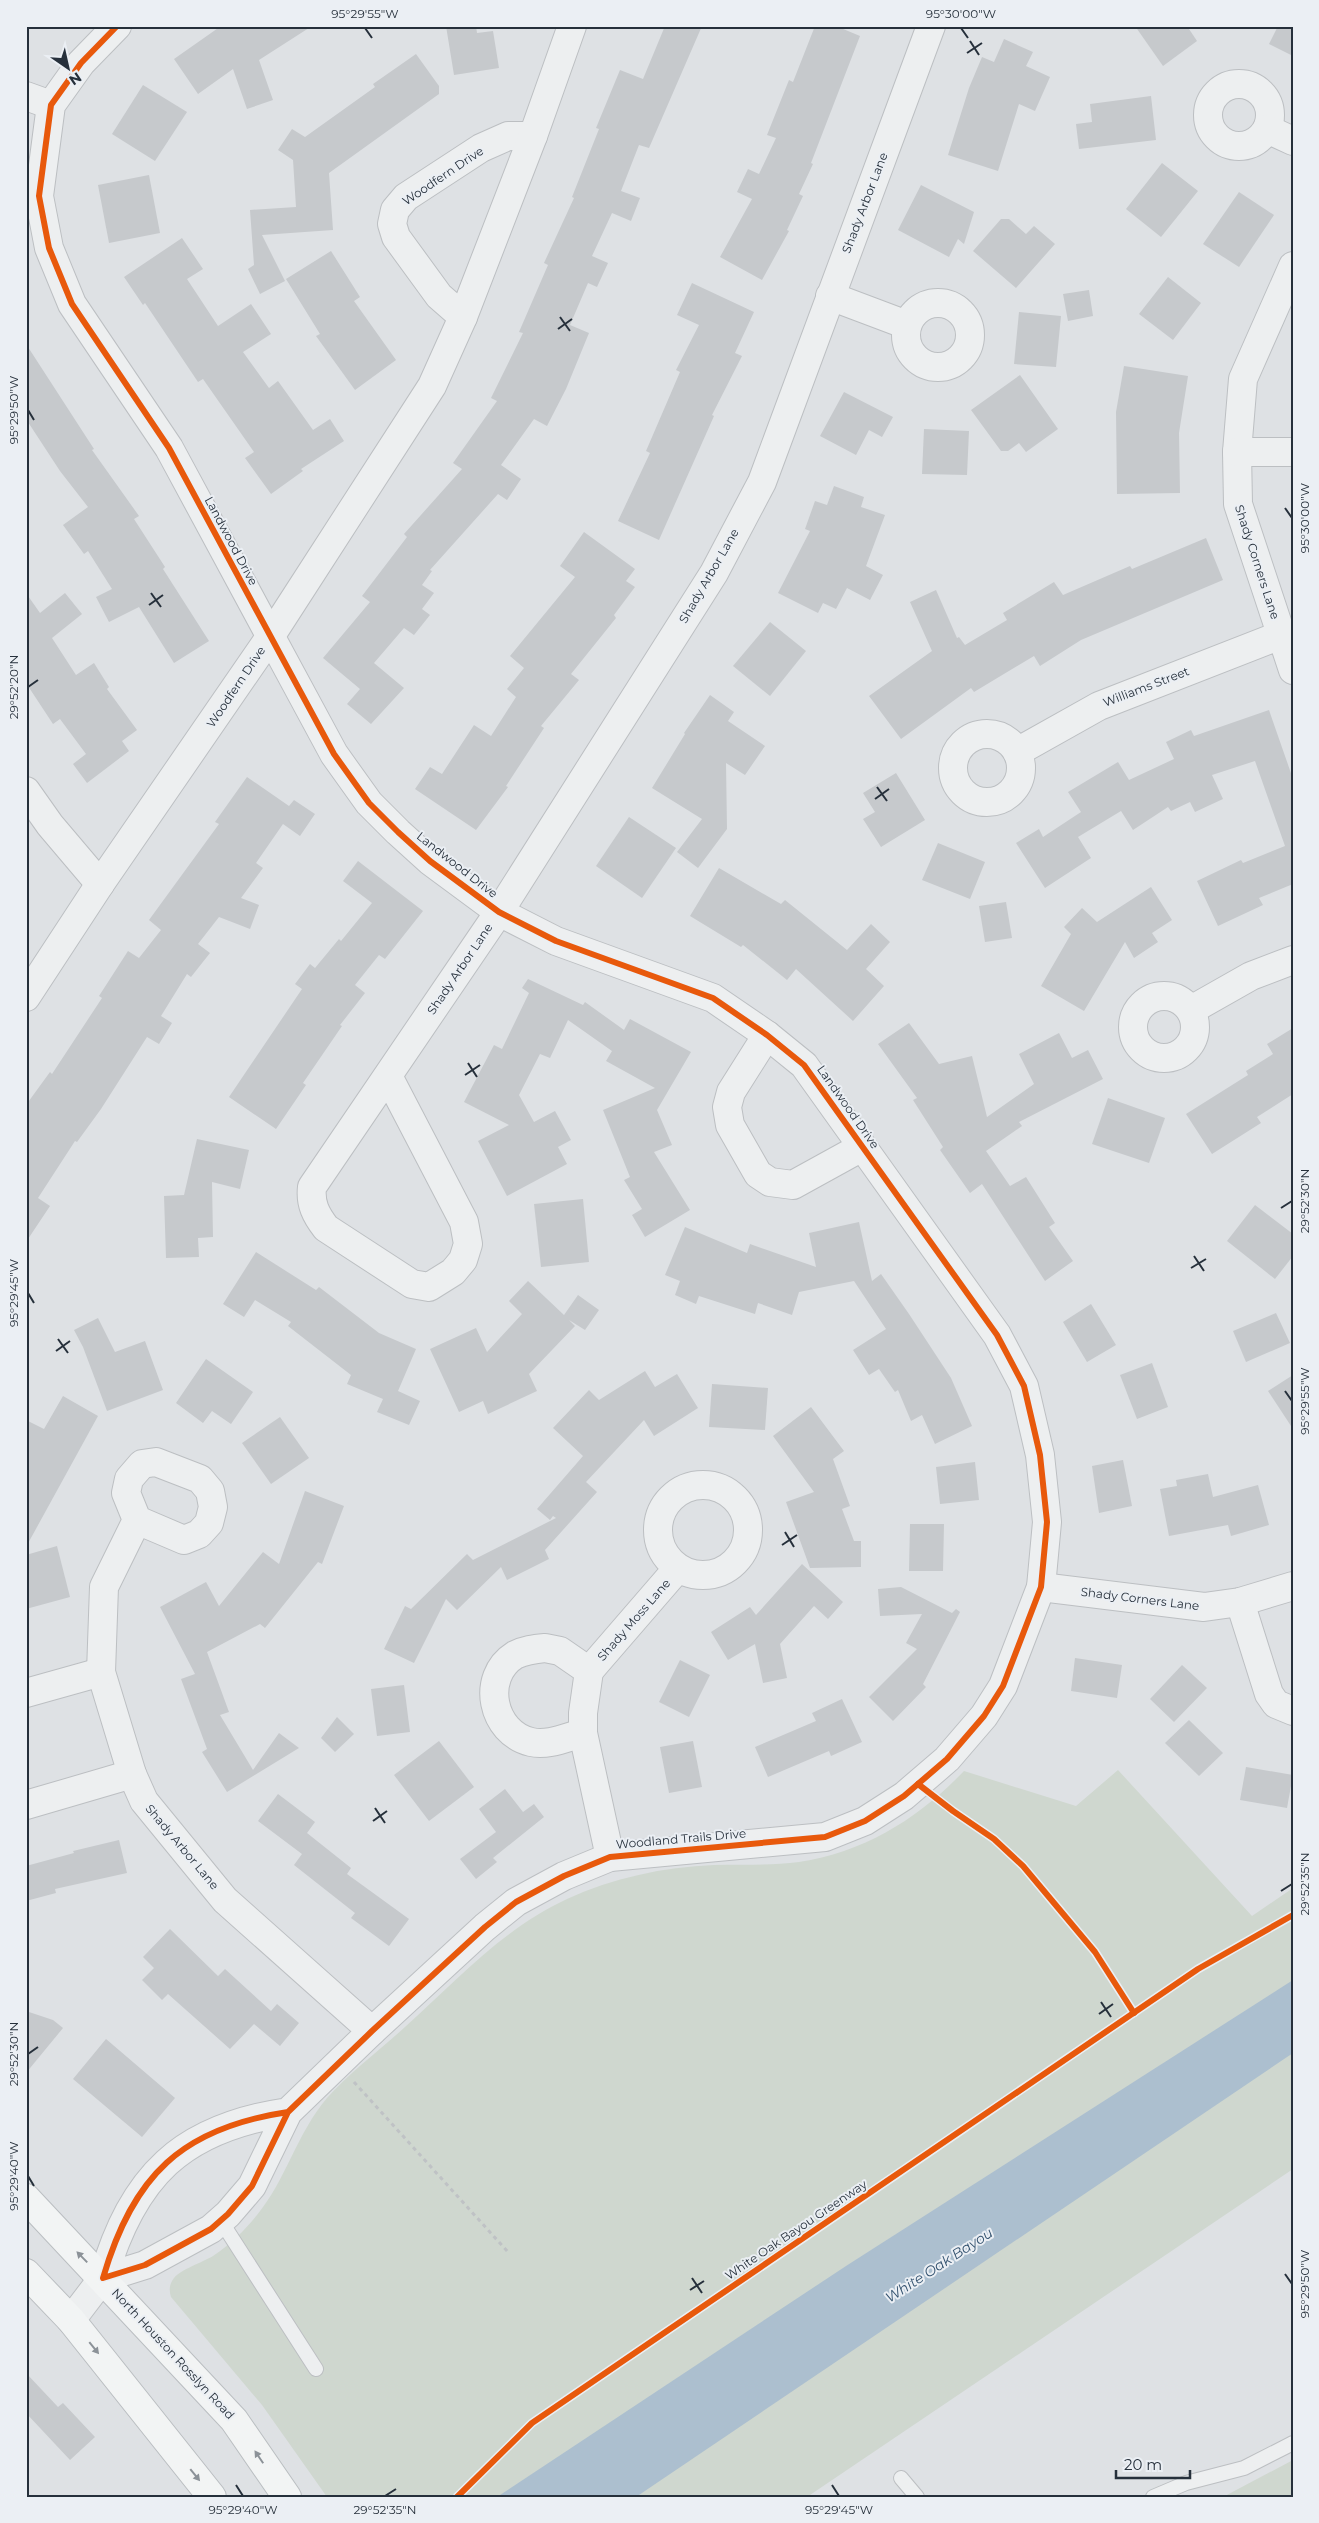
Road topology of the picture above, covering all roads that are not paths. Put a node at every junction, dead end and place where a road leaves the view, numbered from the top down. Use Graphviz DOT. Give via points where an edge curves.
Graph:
graph roads {
  1 [pos="117,26"];
  2 [pos="572,26"];
  3 [pos="932,26"];
  4 [pos="39,101"];
  5 [pos="1267,129"];
  6 [pos="533,136"];
  7 [pos="1293,141"];
  8 [pos="33,195"];
  9 [pos="1293,266"];
  10 [pos="830,296"];
  11 [pos="463,317"];
  12 [pos="907,324"];
  13 [pos="1237,452"];
  14 [pos="1293,452"];
  15 [pos="1280,635"];
  16 [pos="270,636"];
  17 [pos="1293,670"];
  18 [pos="1017,752"];
  19 [pos="26,791"];
  20 [pos="100,884"];
  21 [pos="499,912"];
  22 [pos="1293,960"];
  23 [pos="26,997"];
  24 [pos="1191,1010"];
  25 [pos="767,1035"];
  26 [pos="388,1076"];
  27 [pos="862,1147"];
  28 [pos="137,1520"];
  29 [pos="678,1568"];
  30 [pos="1293,1586"];
  31 [pos="1041,1587"];
  32 [pos="1240,1602"];
  33 [pos="101,1672"];
  34 [pos="589,1672"];
  35 [pos="26,1693"];
  36 [pos="1293,1711"];
  37 [pos="583,1733"];
  38 [pos="132,1774"];
  39 [pos="26,1805"];
  40 [pos="610,1857"];
  41 [pos="372,2031"];
  42 [pos="288,2112"];
  43 [pos="26,2198"];
  44 [pos="221,2221"];
  45 [pos="26,2273"];
  46 [pos="103,2278"];
  47 [pos="71,2320"];
  48 [pos="316,2369"];
  49 [pos="1293,2443"];
  50 [pos="901,2478"];
  51 [pos="212,2497"];
  52 [pos="287,2497"];
  53 [pos="917,2497"];
  54 [pos="1153,2497"];
  1 -- 4 [label="street, Landwood Drive"];
  2 -- 6 [label="street, Woodfern Drive"];
  3 -- 10 [label="street, Shady Arbor Lane"];
  4 -- 8 [label="street, Landwood Drive"];
  5 -- 7 [label="street"];
  6 -- 11 [label="street, Woodfern Drive"];
  6 -- 11 [label="street, Woodfern Drive" via="508,136 481,148 406,197 395,210 392,224 396,238 439,296"];
  8 -- 16 [label="street, Landwood Drive" via="72,304 168,448"];
  9 -- 13 [label="street, Shady Corners Lane" via="1243,379"];
  10 -- 12 [label="street"];
  10 -- 21 [label="street, Shady Arbor Lane" via="762,482 714,573"];
  11 -- 16 [label="street, Woodfern Drive" via="432,386"];
  13 -- 14 [label="street"];
  13 -- 15 [label="street, Shady Corners Lane" via="1238,504"];
  15 -- 17 [label="street, Shady Corners Lane"];
  15 -- 18 [label="street, Williams Street" via="1099,706"];
  16 -- 20 [label="street, Woodfern Drive"];
  16 -- 21 [label="street, Landwood Drive" via="334,754 369,803 430,861"];
  19 -- 20 [label="street"];
  20 -- 23 [label="street, Woodfern Drive"];
  21 -- 25 [label="street, Landwood Drive" via="556,942 713,998"];
  21 -- 26 [label="street, Shady Arbor Lane"];
  22 -- 24 [label="street" via="1251,976"];
  25 -- 27 [label="street, Landwood Drive" via="804,1065"];
  25 -- 27 [label="street, Landwood Drive" via="731,1092 727,1108 730,1125 758,1174 770,1182 793,1185"];
  26 -- 26 [label="street, Shady Arbor Lane" via="464,1222 468,1244 463,1260 453,1272 429,1287 412,1284 326,1228 311,1200 312,1187"];
  27 -- 31 [label="street, Landwood Drive" via="997,1335 1024,1386 1040,1455 1047,1522"];
  28 -- 33 [label="street, Shady Arbor Lane" via="104,1587"];
  29 -- 34 [label="street, Shady Moss Lane"];
  30 -- 32 [label="street, Shady Corners Lane"];
  31 -- 32 [label="street, Shady Corners Lane" via="1204,1607"];
  31 -- 40 [label="street, Woodland Trails Drive" via="1003,1686 984,1716 947,1760 904,1796 865,1821 825,1837"];
  32 -- 36 [label="street" via="1269,1694 1276,1704"];
  33 -- 35 [label="street"];
  33 -- 38 [label="street, Shady Arbor Lane"];
  34 -- 37 [label="street, Shady Moss Lane"];
  34 -- 37 [label="street, Shady Moss Lane" via="560,1651 529,1649 514,1656 503,1667 496,1681 494,1697 496,1712 504,1726 516,1736 531,1742 547,1742"];
  37 -- 40 [label="street, Shady Moss Lane"];
  38 -- 39 [label="street"];
  38 -- 41 [label="street, Shady Arbor Lane" via="144,1801 225,1900"];
  40 -- 41 [label="street, Woodland Trails Drive" via="564,1876 516,1902"];
  41 -- 42 [label="street, Woodland Trails Drive"];
  42 -- 44 [label="street, Woodland Trails Drive" via="252,2186"];
  42 -- 46 [label="street" via="254,2117 218,2129 181,2151 149,2180 127,2212"];
  46 -- 43 [label="main road, North Houston Rosslyn Road, one-way"];
  44 -- 46 [label="street, Woodland Trails Drive" via="145,2266"];
  44 -- 48 [label="lane"];
  45 -- 47 [label="main road"];
  46 -- 47 [label="street"];
  52 -- 46 [label="main road, North Houston Rosslyn Road, one-way" via="234,2420"];
  47 -- 51 [label="main road, one-way"];
  49 -- 54 [label="lane" via="1244,2468 1186,2483"];
  50 -- 53 [label="lane"];
}
